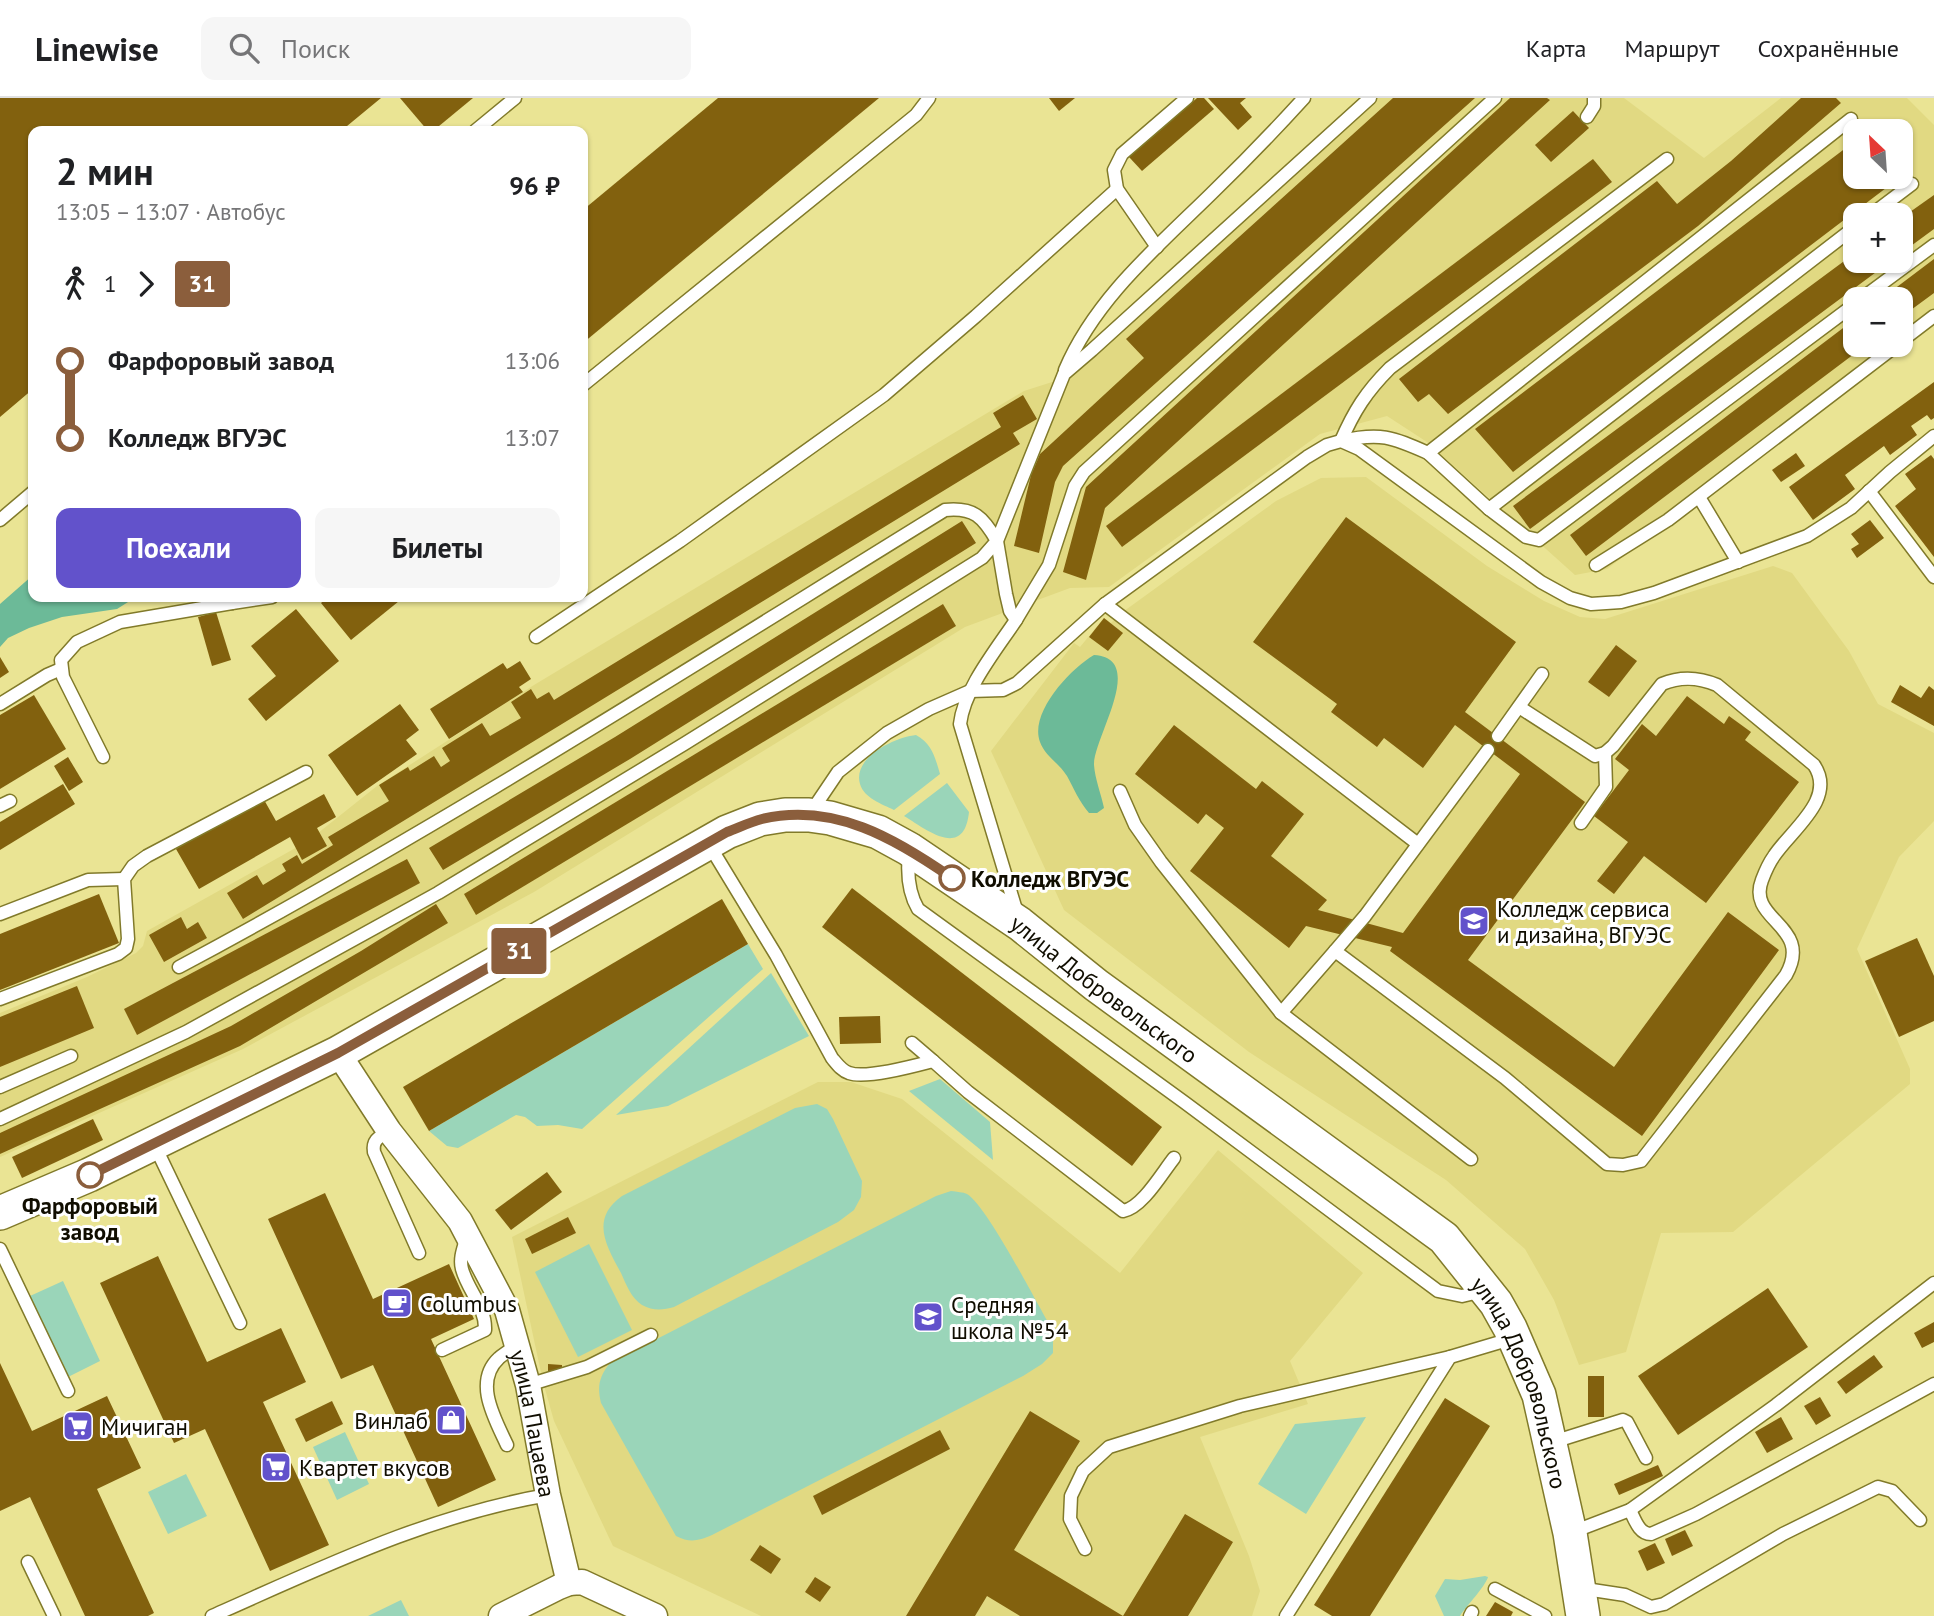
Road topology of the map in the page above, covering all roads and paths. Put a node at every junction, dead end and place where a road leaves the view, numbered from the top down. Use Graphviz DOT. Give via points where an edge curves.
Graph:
graph roads {
  1 [pos="515,98"];
  2 [pos="929,98"];
  3 [pos="1187,98"];
  4 [pos="1304,98"];
  5 [pos="1370,98"];
  6 [pos="1496,98"];
  7 [pos="1594,98"];
  8 [pos="1587,117"];
  9 [pos="1843,125"];
  10 [pos="481,126"];
  11 [pos="1667,159"];
  12 [pos="1117,189"];
  13 [pos="1905,189"];
  14 [pos="1887,203"];
  15 [pos="1843,236"];
  16 [pos="1934,244"];
  17 [pos="1157,247"];
  18 [pos="1877,287"];
  19 [pos="1843,313"];
  20 [pos="1934,316"];
  21 [pos="1913,332"];
  22 [pos="1881,357"];
  23 [pos="1064,374"];
  24 [pos="588,381"];
  25 [pos="1934,436"];
  26 [pos="1341,441"];
  27 [pos="1427,453"];
  28 [pos="1869,491"];
  29 [pos="28,496"];
  30 [pos="1699,497"];
  31 [pos="1489,509"];
  32 [pos="0,520"];
  33 [pos="997,541"];
  34 [pos="1738,562"];
  35 [pos="1596,565"];
  36 [pos="1934,577"];
  37 [pos="221,602"];
  38 [pos="1105,604"];
  39 [pos="1016,620"];
  40 [pos="536,637"];
  41 [pos="61,669"];
  42 [pos="1542,674"];
  43 [pos="970,691"];
  44 [pos="0,704"];
  45 [pos="1519,707"];
  46 [pos="1497,736"];
  47 [pos="1488,750"];
  48 [pos="1605,752"];
  49 [pos="103,757"];
  50 [pos="306,772"];
  51 [pos="1120,791"];
  52 [pos="809,815"];
  53 [pos="1581,823"];
  54 [pos="708,843"];
  55 [pos="1418,844"];
  56 [pos="909,849"];
  57 [pos="124,879"];
  58 [pos="0,914"];
  59 [pos="1020,924"];
  60 [pos="1335,951"];
  61 [pos="179,967"];
  62 [pos="0,999"];
  63 [pos="1281,1013"];
  64 [pos="912,1043"];
  65 [pos="338,1053"];
  66 [pos="71,1056"];
  67 [pos="933,1061"];
  68 [pos="0,1087"];
  69 [pos="0,1119"];
  70 [pos="389,1131"];
  71 [pos="154,1144"];
  72 [pos="1174,1158"];
  73 [pos="1471,1159"];
  74 [pos="0,1213"];
  75 [pos="468,1233"];
  76 [pos="0,1249"];
  77 [pos="419,1253"];
  78 [pos="1934,1283"];
  79 [pos="1486,1290"];
  80 [pos="240,1323"];
  81 [pos="651,1335"];
  82 [pos="1514,1338"];
  83 [pos="518,1344"];
  84 [pos="442,1350"];
  85 [pos="1450,1357"];
  86 [pos="1934,1384"];
  87 [pos="528,1385"];
  88 [pos="68,1391"];
  89 [pos="1549,1443"];
  90 [pos="507,1445"];
  91 [pos="1646,1458"];
  92 [pos="548,1495"];
  93 [pos="1630,1510"];
  94 [pos="1920,1520"];
  95 [pos="1570,1533"];
  96 [pos="1085,1549"];
  97 [pos="28,1562"];
  98 [pos="569,1583"];
  99 [pos="1495,1589"];
  100 [pos="1581,1602"];
  101 [pos="1290,1613"];
  102 [pos="54,1616"];
  103 [pos="212,1616"];
  104 [pos="501,1616"];
  105 [pos="655,1616"];
  106 [pos="1545,1616"];
  1 -- 10 [label="lane"];
  2 -- 24 [label="lane" via="916,114"];
  3 -- 12 [label="lane" via="1122,155 1114,170"];
  4 -- 17 [label="lane"];
  5 -- 23 [label="lane"];
  6 -- 39 [label="lane" via="1084,472 1048,565"];
  7 -- 8 [label="lane"];
  9 -- 27 [label="lane"];
  11 -- 26 [label="lane" via="1390,368 1354,410"];
  12 -- 17 [label="lane"];
  12 -- 40 [label="lane" via="884,395"];
  13 -- 14 [label="lane"];
  15 -- 31 [label="lane"];
  16 -- 18 [label="lane"];
  17 -- 23 [label="lane" via="1093,318"];
  19 -- 31 [label="lane" via="1539,540 1526,537"];
  20 -- 21 [label="lane"];
  22 -- 30 [label="lane"];
  23 -- 33 [label="lane"];
  25 -- 28 [label="lane"];
  26 -- 27 [label="lane" via="1367,435 1396,439"];
  26 -- 34 [label="lane" via="1384,466 1541,582 1570,598 1591,604 1621,602"];
  26 -- 38 [label="lane" via="1307,457"];
  27 -- 31 [label="lane"];
  28 -- 34 [label="lane" via="1807,536"];
  28 -- 36 [label="lane"];
  29 -- 32 [label="lane"];
  30 -- 34 [label="lane"];
  30 -- 35 [label="lane"];
  33 -- 39 [label="lane" via="1010,611"];
  33 -- 61 [label="lane" via="985,520 960,509 945,510 338,880"];
  33 -- 69 [label="lane" via="982,558 438,893 186,1032"];
  37 -- 41 [label="lane" via="121,622 77,642 61,660"];
  38 -- 43 [label="lane" via="1017,683 1003,690"];
  38 -- 55 [label="lane"];
  39 -- 43 [label="lane"];
  41 -- 44 [label="lane"];
  41 -- 49 [label="lane"];
  42 -- 45 [label="lane"];
  43 -- 52 [label="lane" via="929,709 865,749 838,772"];
  43 -- 59 [label="lane" via="961,712 963,738"];
  45 -- 46 [label="lane"];
  45 -- 48 [label="lane" via="1584,750 1595,755"];
  47 -- 55 [label="lane"];
  48 -- 53 [label="lane" via="1606,787"];
  48 -- 60 [label="lane" via="1662,684 1674,679 1705,679 1717,684 1814,765 1821,783 1814,806 1773,857 1759,894 1761,903 1792,941 1792,963 1641,1161 1607,1164 1505,1078"];
  50 -- 57 [label="lane" via="147,856"];
  51 -- 63 [label="lane" via="1135,825 1161,862"];
  52 -- 54 [label="main road, улица Добровольского" via="760,819"];
  52 -- 56 [label="main road, улица Добровольского" via="878,832"];
  54 -- 65 [label="main road, улица Добровольского"];
  54 -- 67 [label="lane" via="841,1069 850,1074 872,1073"];
  55 -- 60 [label="lane"];
  56 -- 59 [label="main road, улица Добровольского"];
  56 -- 79 [label="lane" via="911,898 918,909 1438,1291 1462,1296"];
  57 -- 58 [label="lane" via="88,880"];
  57 -- 62 [label="lane" via="126,948"];
  59 -- 79 [label="main road, улица Добровольского" via="1096,985 1444,1238"];
  60 -- 63 [label="lane"];
  63 -- 73 [label="lane"];
  64 -- 67 [label="lane"];
  65 -- 70 [label="street, улица Пацаева"];
  65 -- 71 [label="main road, улица Добровольского"];
  66 -- 68 [label="lane"];
  67 -- 72 [label="lane" via="1123,1211 1140,1202"];
  70 -- 75 [label="street, улица Пацаева"];
  70 -- 77 [label="lane" via="376,1139 374,1152"];
  71 -- 74 [label="main road, улица Добровольского"];
  71 -- 80 [label="lane"];
  75 -- 83 [label="street, улица Пацаева" via="507,1310"];
  75 -- 84 [label="lane" via="462,1269 486,1319 485,1331"];
  76 -- 88 [label="lane"];
  78 -- 93 [label="lane"];
  79 -- 82 [label="main road, улица Добровольского"];
  81 -- 87 [label="lane" via="587,1367"];
  82 -- 85 [label="lane"];
  82 -- 89 [label="main road, улица Добровольского" via="1539,1395"];
  83 -- 87 [label="street, улица Пацаева"];
  83 -- 90 [label="lane" via="497,1359 487,1382 489,1405"];
  85 -- 96 [label="lane" via="1240,1406 1109,1447 1083,1472 1071,1496 1070,1519"];
  85 -- 101 [label="lane"];
  86 -- 93 [label="lane" via="1651,1534 1641,1531"];
  87 -- 92 [label="street, улица Пацаева"];
  89 -- 91 [label="lane" via="1623,1420"];
  89 -- 95 [label="main road, улица Добровольского"];
  92 -- 98 [label="street, улица Пацаева"];
  92 -- 103 [label="lane" via="435,1522"];
  93 -- 95 [label="lane"];
  94 -- 100 [label="lane" via="1892,1491 1878,1487 1783,1534 1664,1604 1651,1607 1625,1595"];
  95 -- 100 [label="main road, улица Добровольского"];
  97 -- 102 [label="lane"];
  98 -- 104 [label="street"];
  98 -- 105 [label="street" via="582,1582"];
  99 -- 106 [label="lane"];
}
